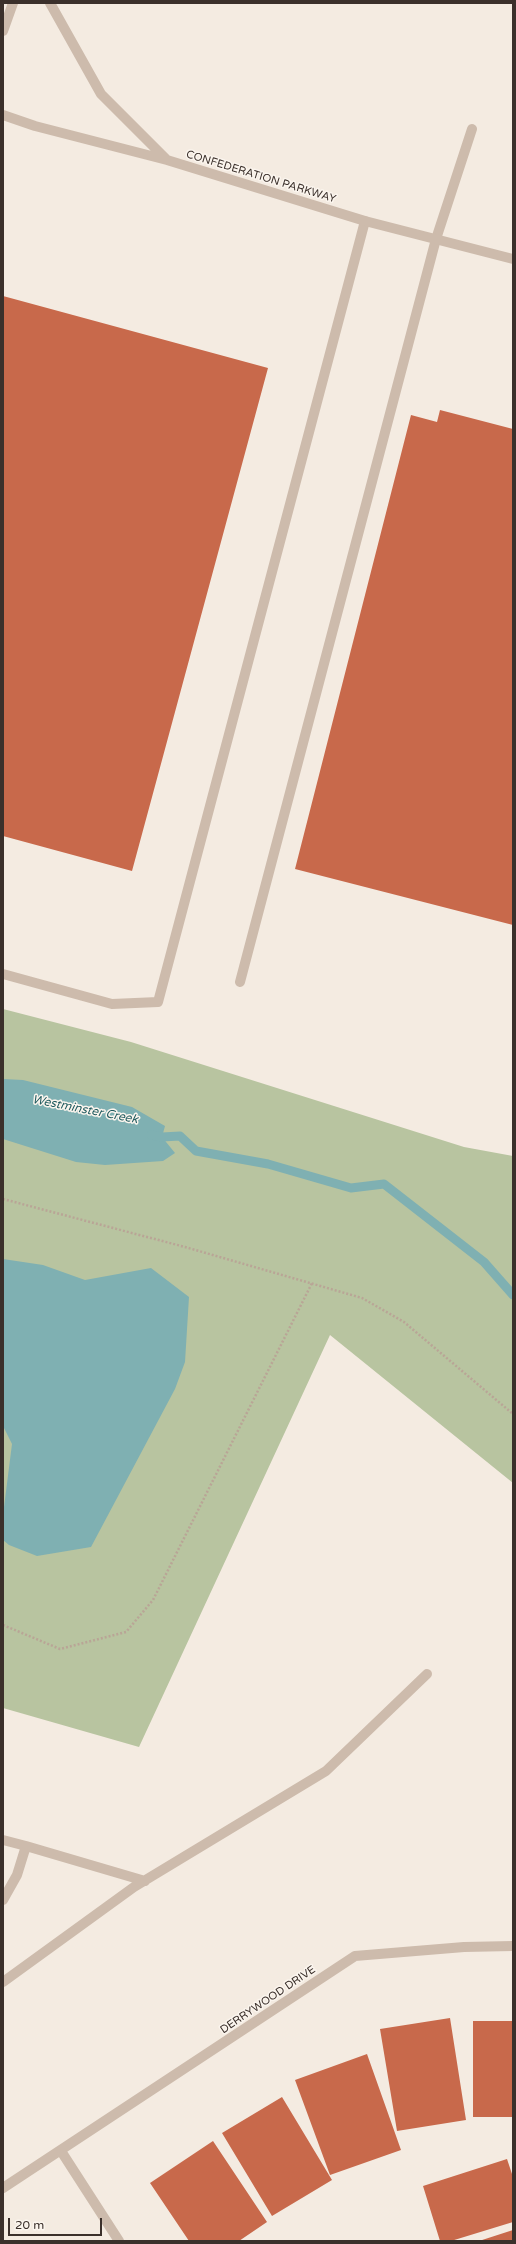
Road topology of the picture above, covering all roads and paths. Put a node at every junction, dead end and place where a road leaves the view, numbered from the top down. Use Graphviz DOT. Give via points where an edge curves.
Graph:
graph roads {
  1 [pos="13,3"];
  2 [pos="50,3"];
  3 [pos="3,31"];
  4 [pos="3,115"];
  5 [pos="472,129"];
  6 [pos="167,160"];
  7 [pos="365,221"];
  8 [pos="436,239"];
  9 [pos="513,259"];
  10 [pos="3,974"];
  11 [pos="240,982"];
  12 [pos="3,1199"];
  13 [pos="312,1284"];
  14 [pos="513,1414"];
  15 [pos="3,1625"];
  16 [pos="427,1674"];
  17 [pos="3,1840"];
  18 [pos="26,1846"];
  19 [pos="145,1881"];
  20 [pos="3,1900"];
  21 [pos="513,1946"];
  22 [pos="3,1982"];
  23 [pos="62,2151"];
  24 [pos="3,2188"];
  25 [pos="119,2241"];
  1 -- 3 [label="street"];
  2 -- 6 [label="street" via="101,94"];
  4 -- 6 [label="street, CONFEDERATION PARKWAY" via="35,126"];
  5 -- 8 [label="street"];
  6 -- 7 [label="street, CONFEDERATION PARKWAY"];
  7 -- 8 [label="street, CONFEDERATION PARKWAY"];
  7 -- 10 [label="street" via="158,1002 112,1004"];
  8 -- 9 [label="street, CONFEDERATION PARKWAY"];
  8 -- 11 [label="street"];
  12 -- 13 [label="path"];
  13 -- 14 [label="path" via="362,1298 404,1322"];
  13 -- 15 [label="path" via="153,1600 126,1632 60,1649"];
  16 -- 19 [label="street" via="326,1771"];
  17 -- 18 [label="street"];
  18 -- 19 [label="street"];
  18 -- 20 [label="street" via="17,1875"];
  19 -- 22 [label="street"];
  21 -- 23 [label="street, DERRYWOOD DRIVE" via="464,1947 355,1956"];
  23 -- 24 [label="street, DERRYWOOD DRIVE"];
  23 -- 25 [label="street"];
}
